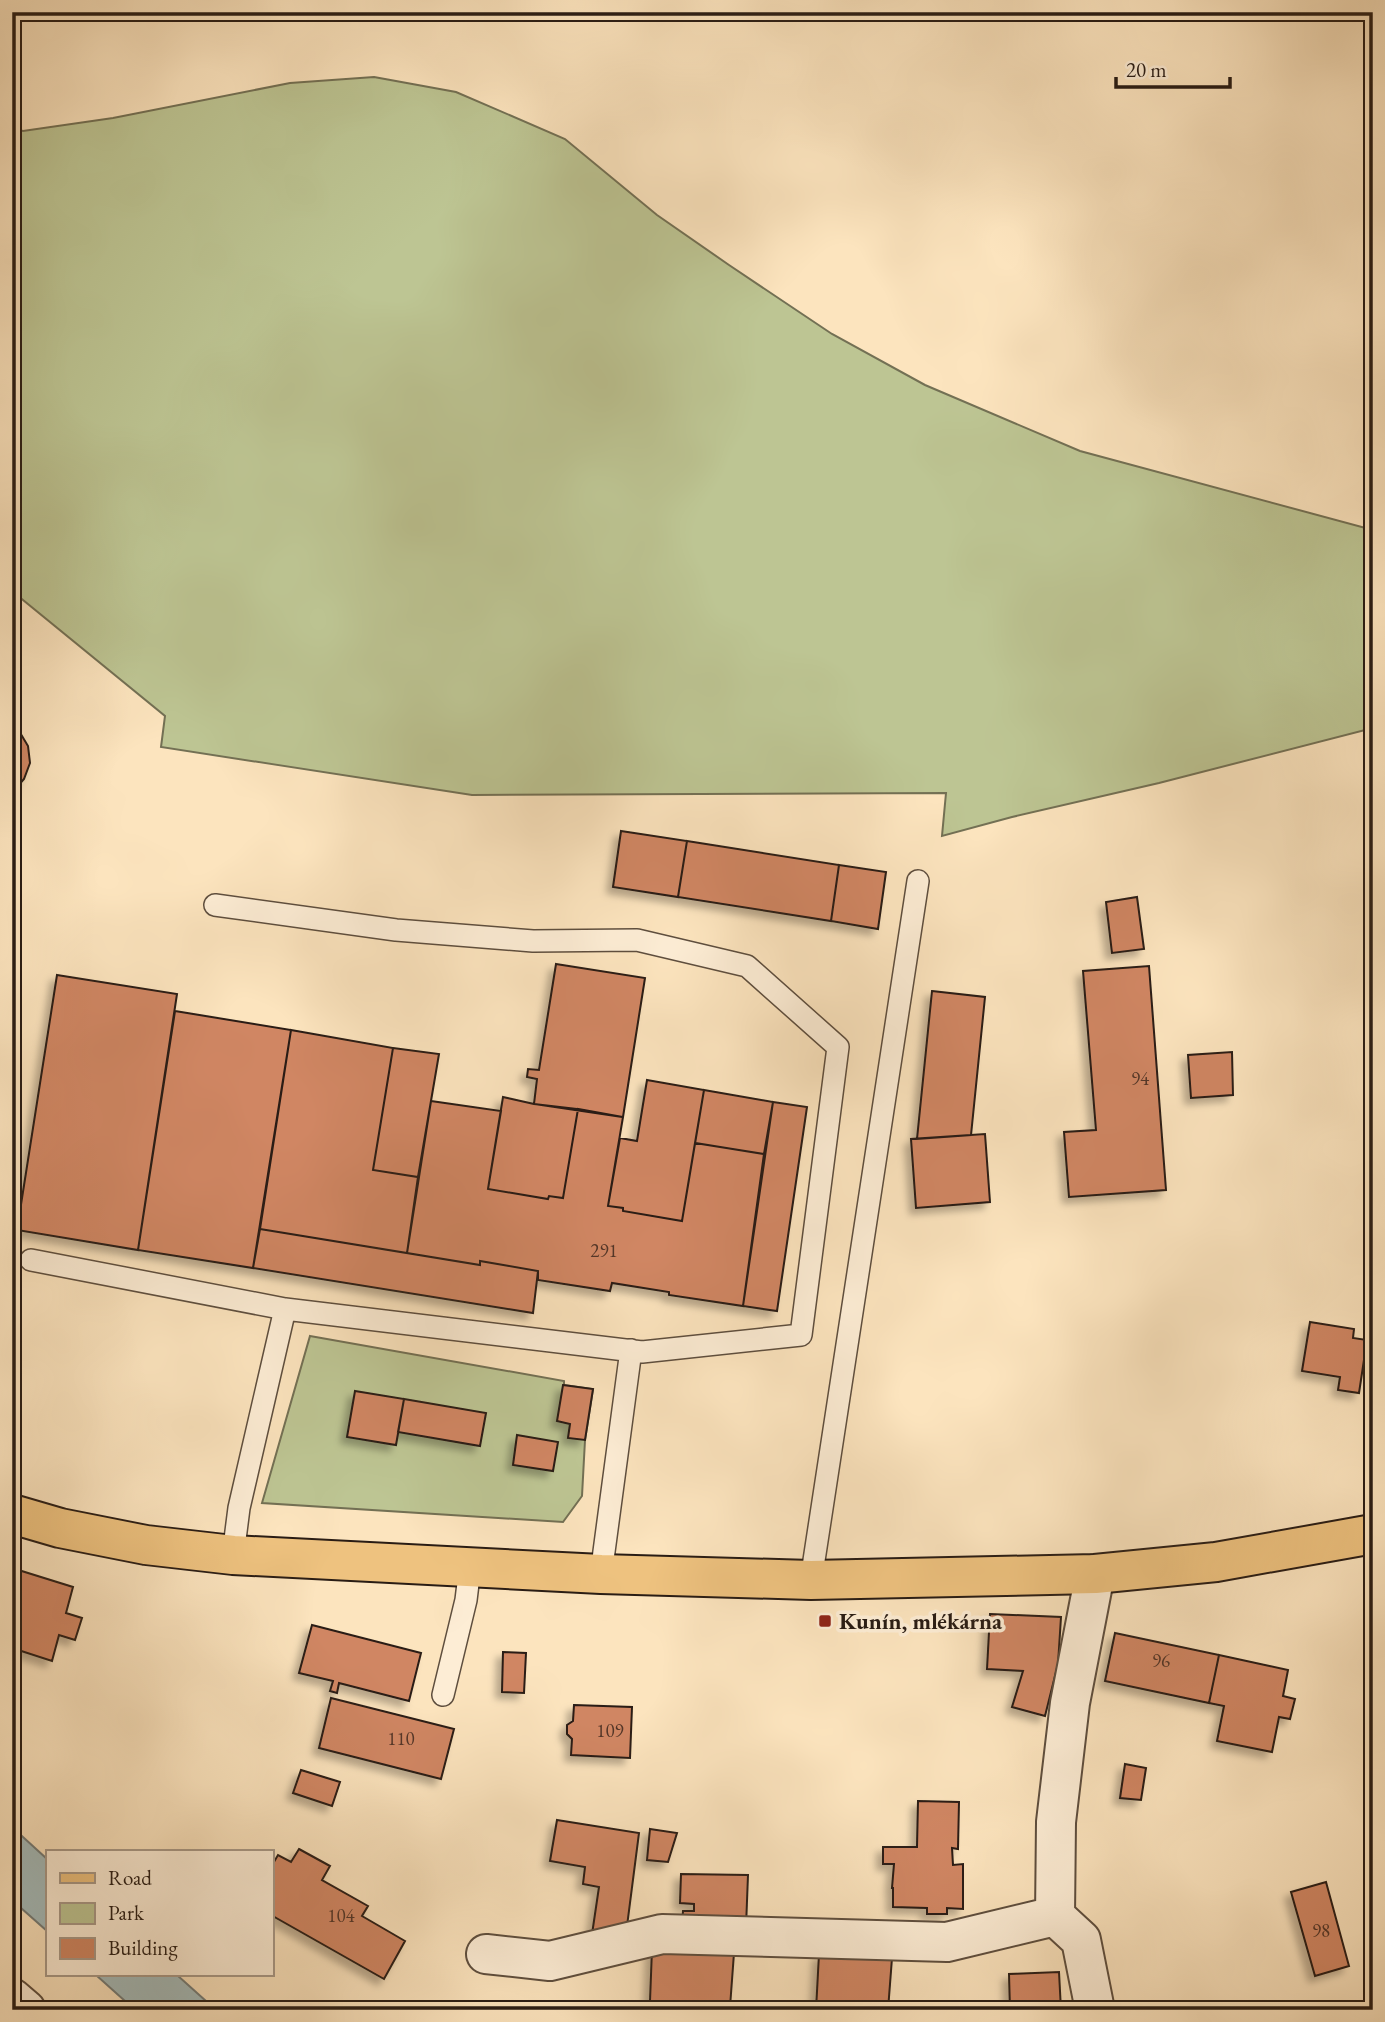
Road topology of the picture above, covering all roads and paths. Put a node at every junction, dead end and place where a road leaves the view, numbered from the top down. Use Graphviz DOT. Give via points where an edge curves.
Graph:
graph roads {
  1 [pos="918,881"];
  2 [pos="215,905"];
  3 [pos="31,1260"];
  4 [pos="285,1309"];
  5 [pos="631,1350"];
  6 [pos="12,1514"];
  7 [pos="1373,1534"];
  8 [pos="233,1555"];
  9 [pos="470,1567"];
  10 [pos="601,1574"];
  11 [pos="1095,1574"];
  12 [pos="811,1580"];
  13 [pos="443,1695"];
  14 [pos="1055,1916"];
  15 [pos="486,1954"];
  16 [pos="12,1998"];
  17 [pos="26,2010"];
  18 [pos="1095,2010"];
  1 -- 12 [label="lane"];
  2 -- 5 [label="lane" via="396,930 533,941 637,940 747,966 838,1047 800,1335"];
  3 -- 4 [label="lane"];
  4 -- 5 [label="lane"];
  4 -- 8 [label="lane" via="239,1508"];
  5 -- 10 [label="lane"];
  6 -- 8 [label="main road" via="146,1545"];
  7 -- 11 [label="main road" via="1216,1562"];
  8 -- 9 [label="main road"];
  9 -- 10 [label="main road"];
  9 -- 13 [label="lane"];
  10 -- 12 [label="main road"];
  11 -- 12 [label="main road"];
  11 -- 14 [label="street" via="1065,1742 1056,1822"];
  14 -- 15 [label="street" via="947,1942 662,1934 550,1961"];
  14 -- 18 [label="street" via="1081,1940"];
  16 -- 17 [label="street"];
}
